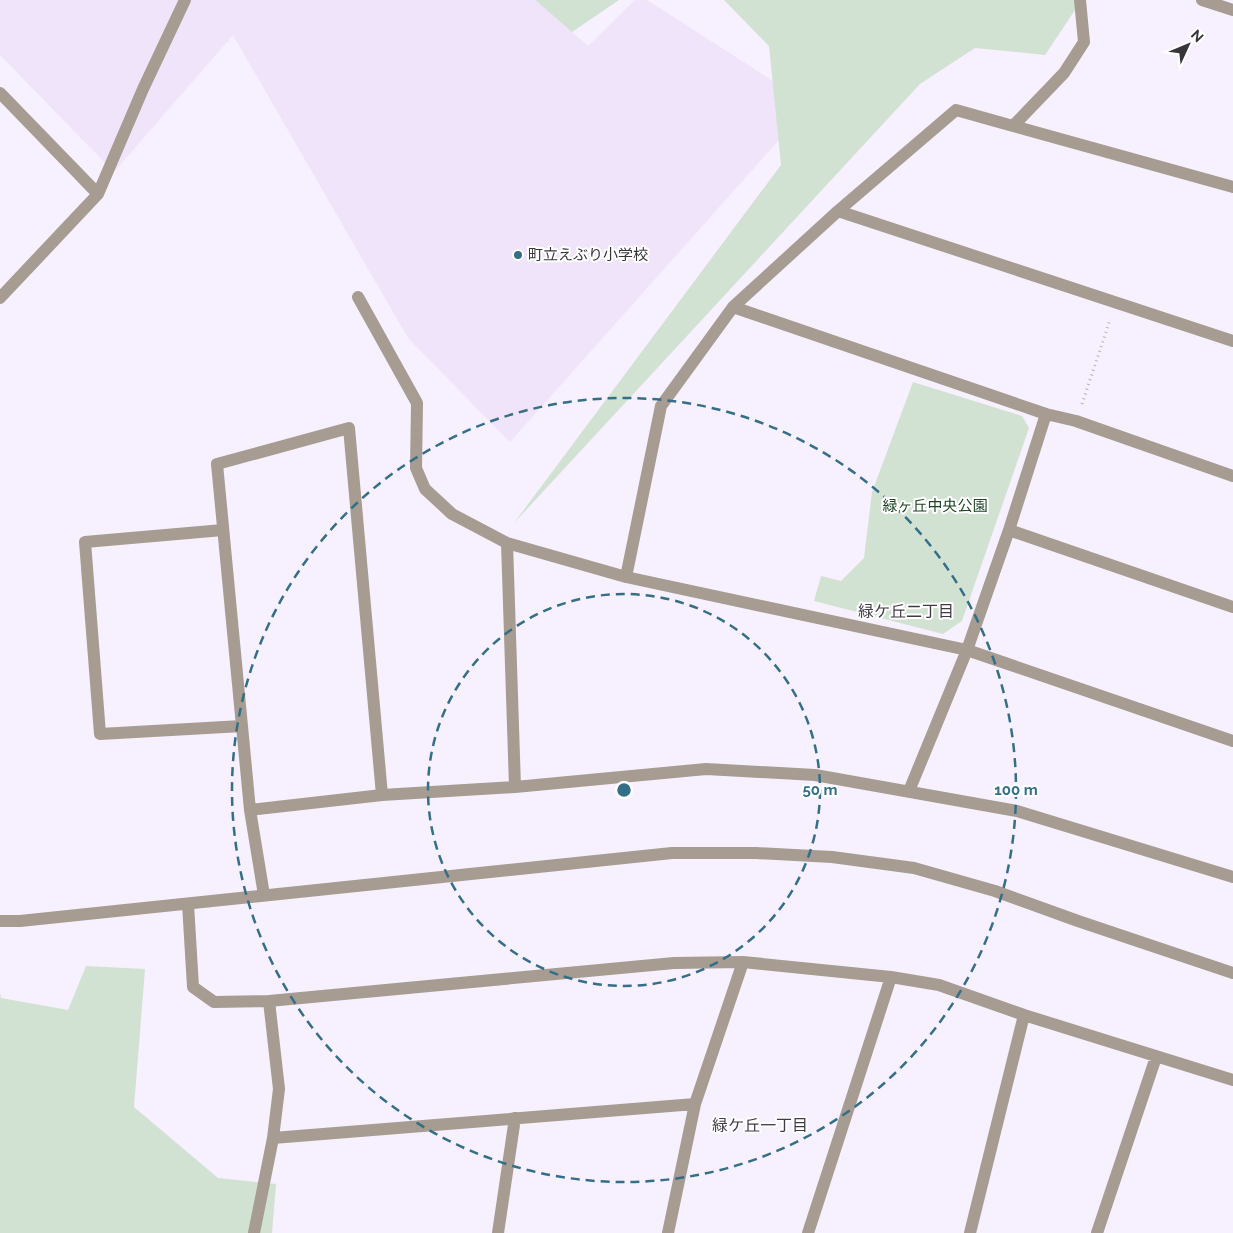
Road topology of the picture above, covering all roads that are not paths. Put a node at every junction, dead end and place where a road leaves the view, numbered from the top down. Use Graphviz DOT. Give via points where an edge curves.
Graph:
graph roads {
  1 [pos="185,0"];
  2 [pos="1080,0"];
  3 [pos="1202,0"];
  4 [pos="1233,10"];
  5 [pos="0,93"];
  6 [pos="1013,126"];
  7 [pos="1233,187"];
  8 [pos="98,194"];
  9 [pos="838,211"];
  10 [pos="0,298"];
  11 [pos="358,298"];
  12 [pos="733,307"];
  13 [pos="1233,341"];
  14 [pos="1046,414"];
  15 [pos="1233,476"];
  16 [pos="223,530"];
  17 [pos="1009,530"];
  18 [pos="507,543"];
  19 [pos="626,577"];
  20 [pos="1233,607"];
  21 [pos="967,650"];
  22 [pos="242,726"];
  23 [pos="1233,741"];
  24 [pos="516,786"];
  25 [pos="909,791"];
  26 [pos="382,795"];
  27 [pos="250,810"];
  28 [pos="1233,877"];
  29 [pos="264,895"];
  30 [pos="188,904"];
  31 [pos="0,921"];
  32 [pos="743,962"];
  33 [pos="1233,973"];
  34 [pos="891,977"];
  35 [pos="269,1000"];
  36 [pos="1024,1015"];
  37 [pos="1156,1057"];
  38 [pos="1233,1080"];
  39 [pos="695,1104"];
  40 [pos="515,1118"];
  41 [pos="273,1138"];
  42 [pos="254,1233"];
  43 [pos="498,1233"];
  44 [pos="668,1233"];
  45 [pos="808,1233"];
  46 [pos="970,1233"];
  47 [pos="1097,1233"];
  1 -- 8 [label="street"];
  2 -- 6 [label="street" via="1084,42 1064,73"];
  3 -- 4 [label="street"];
  5 -- 8 [label="street"];
  6 -- 7 [label="street"];
  6 -- 9 [label="street" via="956,110"];
  8 -- 10 [label="street"];
  9 -- 12 [label="street"];
  9 -- 13 [label="street"];
  11 -- 18 [label="street" via="417,403 416,468 425,489 452,514"];
  12 -- 14 [label="street"];
  12 -- 19 [label="street" via="661,406"];
  14 -- 15 [label="street" via="1076,421"];
  14 -- 17 [label="street"];
  16 -- 22 [label="street"];
  16 -- 22 [label="street" via="85,542 100,734"];
  16 -- 26 [label="street" via="217,464 349,428"];
  17 -- 20 [label="street"];
  17 -- 21 [label="street"];
  18 -- 19 [label="street"];
  18 -- 24 [label="street"];
  19 -- 21 [label="street"];
  21 -- 23 [label="street"];
  21 -- 25 [label="street"];
  22 -- 27 [label="street"];
  24 -- 25 [label="street" via="706,769 815,774"];
  24 -- 26 [label="street"];
  25 -- 28 [label="street" via="1017,811"];
  26 -- 27 [label="street"];
  27 -- 29 [label="street"];
  29 -- 30 [label="street"];
  29 -- 33 [label="street" via="672,853 832,857 914,868 995,891"];
  30 -- 31 [label="street" via="20,922"];
  30 -- 35 [label="street" via="193,987 214,1002"];
  32 -- 34 [label="street"];
  32 -- 35 [label="street" via="674,963"];
  32 -- 39 [label="street"];
  34 -- 36 [label="street" via="939,985"];
  34 -- 45 [label="street"];
  35 -- 41 [label="street" via="279,1089"];
  36 -- 37 [label="street"];
  36 -- 46 [label="street"];
  37 -- 38 [label="street"];
  37 -- 47 [label="street"];
  39 -- 40 [label="street"];
  39 -- 44 [label="street"];
  40 -- 41 [label="street"];
  40 -- 43 [label="street"];
  41 -- 42 [label="street"];
}
